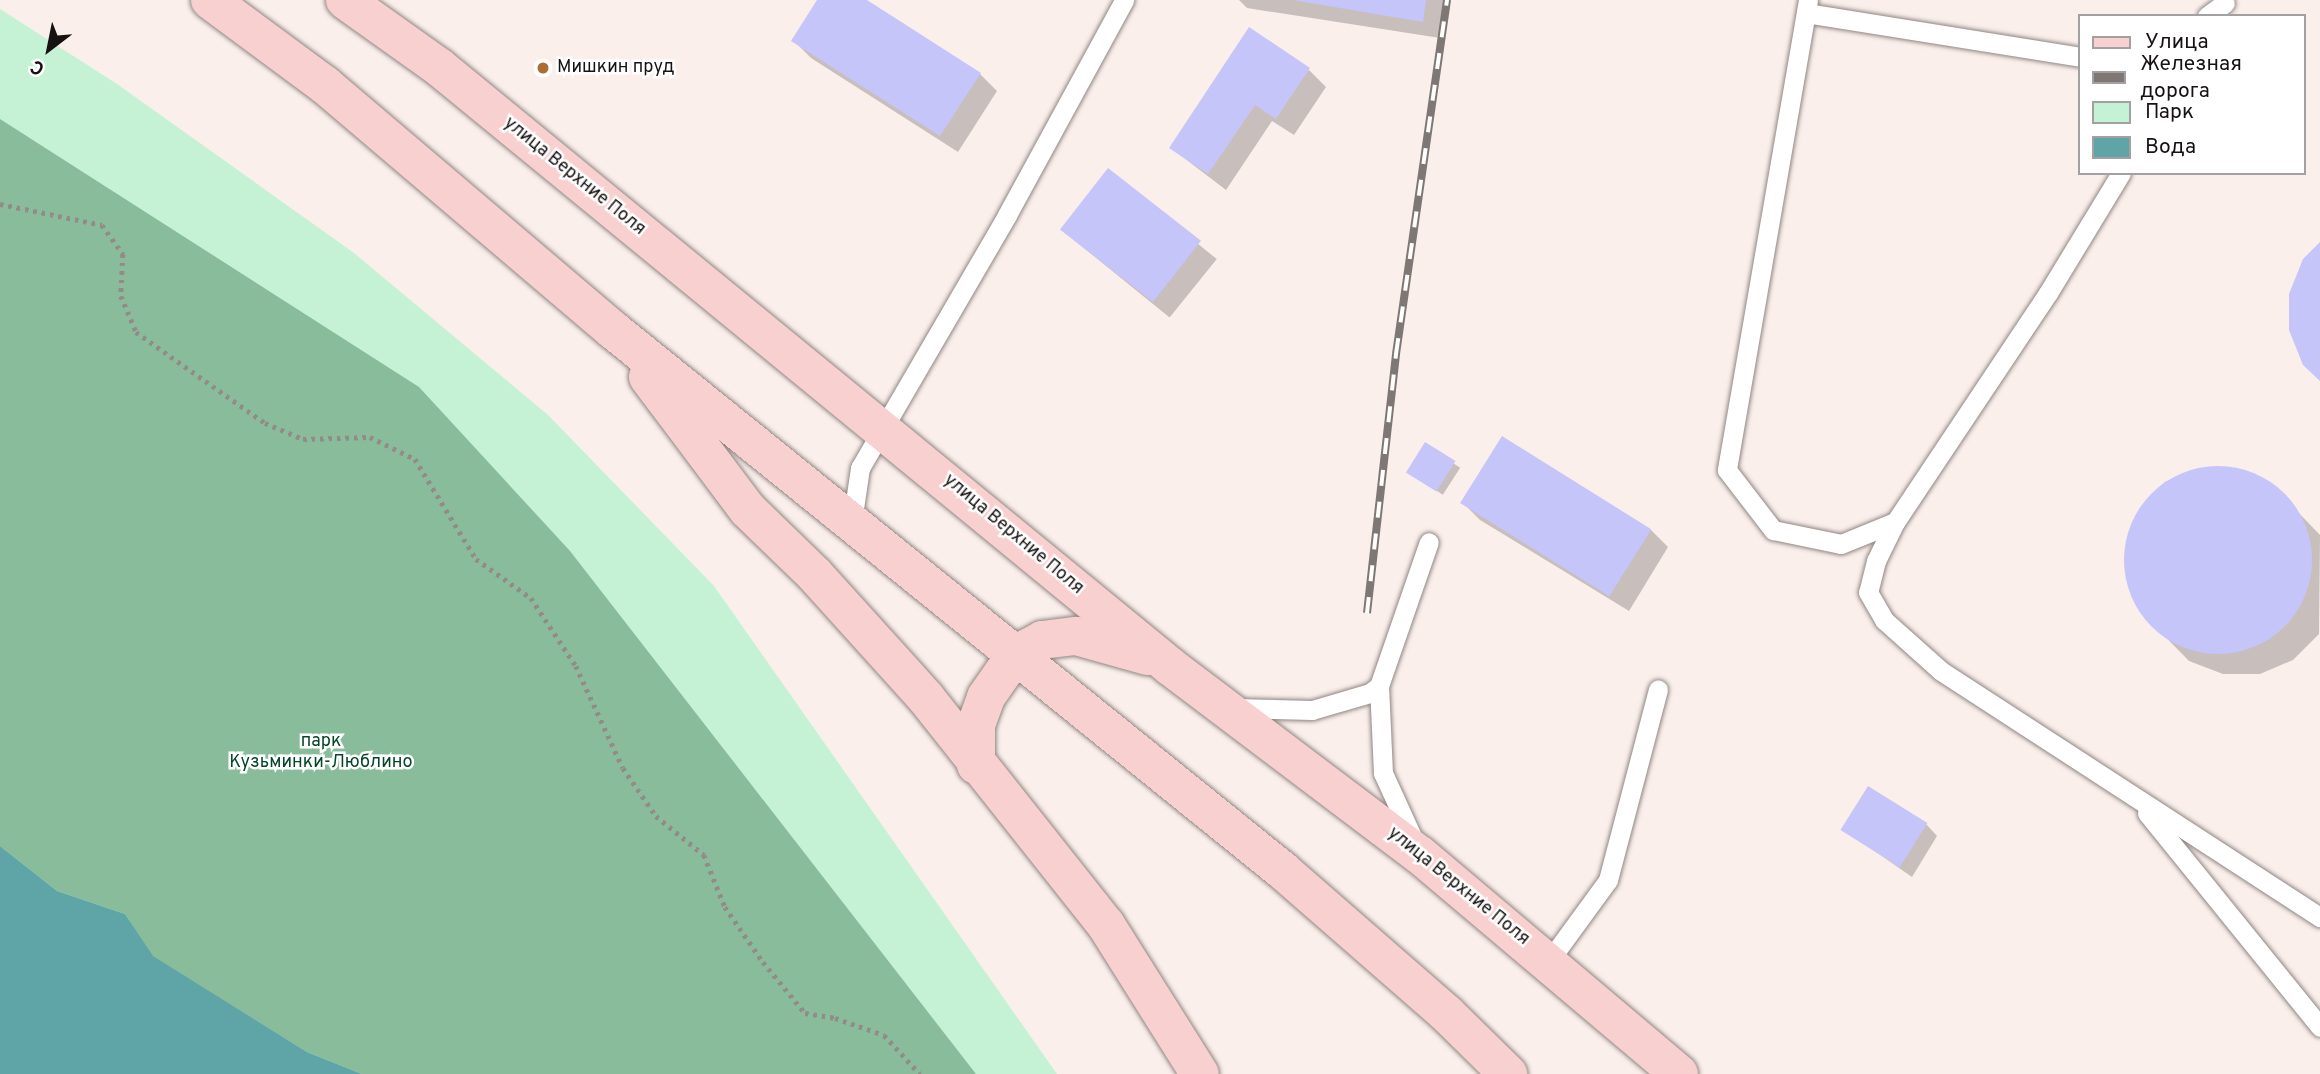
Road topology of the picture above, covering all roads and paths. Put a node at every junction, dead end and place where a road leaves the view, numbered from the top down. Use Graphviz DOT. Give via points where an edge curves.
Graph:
graph roads {
  1 [pos="210,0"];
  2 [pos="345,0"];
  3 [pos="1124,0"];
  4 [pos="1807,6"];
  5 [pos="2078,57"];
  6 [pos="2120,175"];
  7 [pos="0,204"];
  8 [pos="613,330"];
  9 [pos="883,426"];
  10 [pos="852,522"];
  11 [pos="1895,522"];
  12 [pos="1429,542"];
  13 [pos="1016,654"];
  14 [pos="1171,667"];
  15 [pos="1379,686"];
  16 [pos="1658,689"];
  17 [pos="1218,702"];
  18 [pos="976,765"];
  19 [pos="2136,800"];
  20 [pos="1420,855"];
  21 [pos="2320,918"];
  22 [pos="1549,961"];
  23 [pos="2320,1027"];
  24 [pos="920,1074"];
  25 [pos="1200,1074"];
  26 [pos="1508,1074"];
  27 [pos="1679,1074"];
  1 -- 8 [label="main road" via="345,102"];
  2 -- 9 [label="main road, улица Верхние Поля" via="439,67 816,379"];
  3 -- 9 [label="lane" via="1007,215"];
  4 -- 5 [label="lane"];
  4 -- 11 [label="lane" via="1727,470 1773,530 1841,544"];
  6 -- 11 [label="lane" via="2048,293"];
  7 -- 24 [label="path" via="102,225 123,254 121,296 136,332 265,423 303,439 370,437 415,458 476,559 531,598 576,666 623,768 656,816 704,855 724,907 763,962 805,1013 884,1035"];
  8 -- 10 [label="main road"];
  8 -- 18 [label="main road" via="748,510 816,575 926,698"];
  9 -- 10 [label="lane" via="860,468"];
  9 -- 14 [label="main road, улица Верхние Поля"];
  10 -- 13 [label="main road"];
  11 -- 19 [label="lane" via="1876,561 1868,592 1884,621 1941,671"];
  12 -- 15 [label="lane"];
  13 -- 14 [label="main road" via="1042,640 1076,636 1129,648"];
  13 -- 18 [label="main road" via="985,697 976,725"];
  13 -- 26 [label="main road" via="1282,870 1447,1014"];
  14 -- 17 [label="main road, улица Верхние Поля"];
  15 -- 17 [label="lane" via="1370,693 1312,710 1238,709"];
  15 -- 20 [label="lane" via="1383,772"];
  16 -- 22 [label="lane" via="1608,880"];
  17 -- 20 [label="main road, улица Верхние Поля"];
  18 -- 25 [label="main road" via="1106,925"];
  19 -- 21 [label="lane"];
  19 -- 23 [label="lane"];
  20 -- 22 [label="main road, улица Верхние Поля"];
  22 -- 27 [label="main road, улица Верхние Поля"];
}
